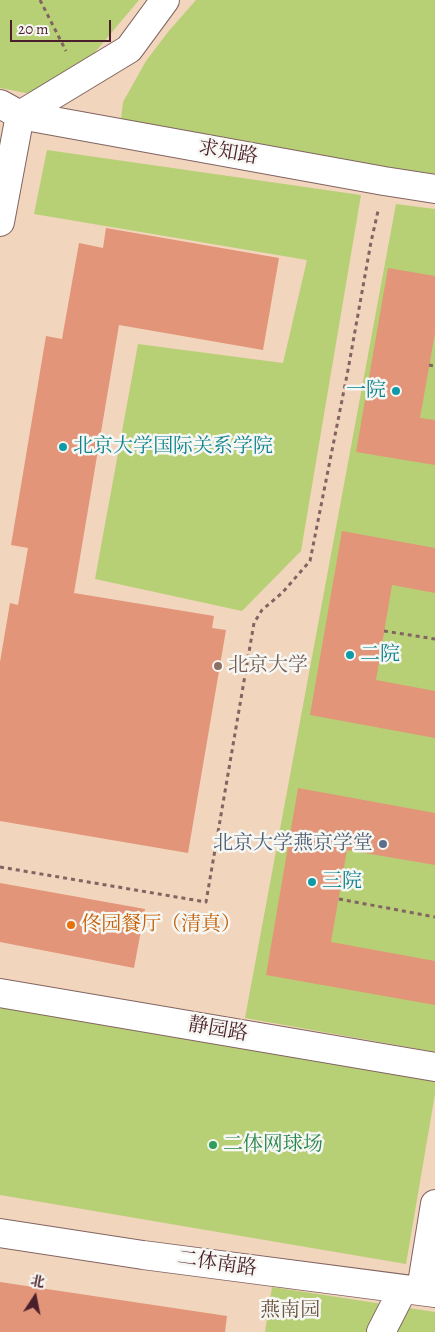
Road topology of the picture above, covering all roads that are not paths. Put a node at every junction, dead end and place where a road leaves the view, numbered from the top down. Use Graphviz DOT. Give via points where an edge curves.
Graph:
graph roads {
  1 [pos="165,0"];
  2 [pos="10,110"];
  3 [pos="435,189"];
  4 [pos="0,222"];
  5 [pos="0,993"];
  6 [pos="435,1067"];
  7 [pos="435,1204"];
  8 [pos="0,1233"];
  9 [pos="420,1291"];
  10 [pos="382,1332"];
  1 -- 2 [label="street" via="129,50 69,86"];
  2 -- 3 [label="street, 求知路"];
  2 -- 4 [label="street"];
  5 -- 6 [label="street, 静园路"];
  7 -- 9 [label="street"];
  8 -- 9 [label="street, 二体南路"];
  9 -- 10 [label="street"];
}
